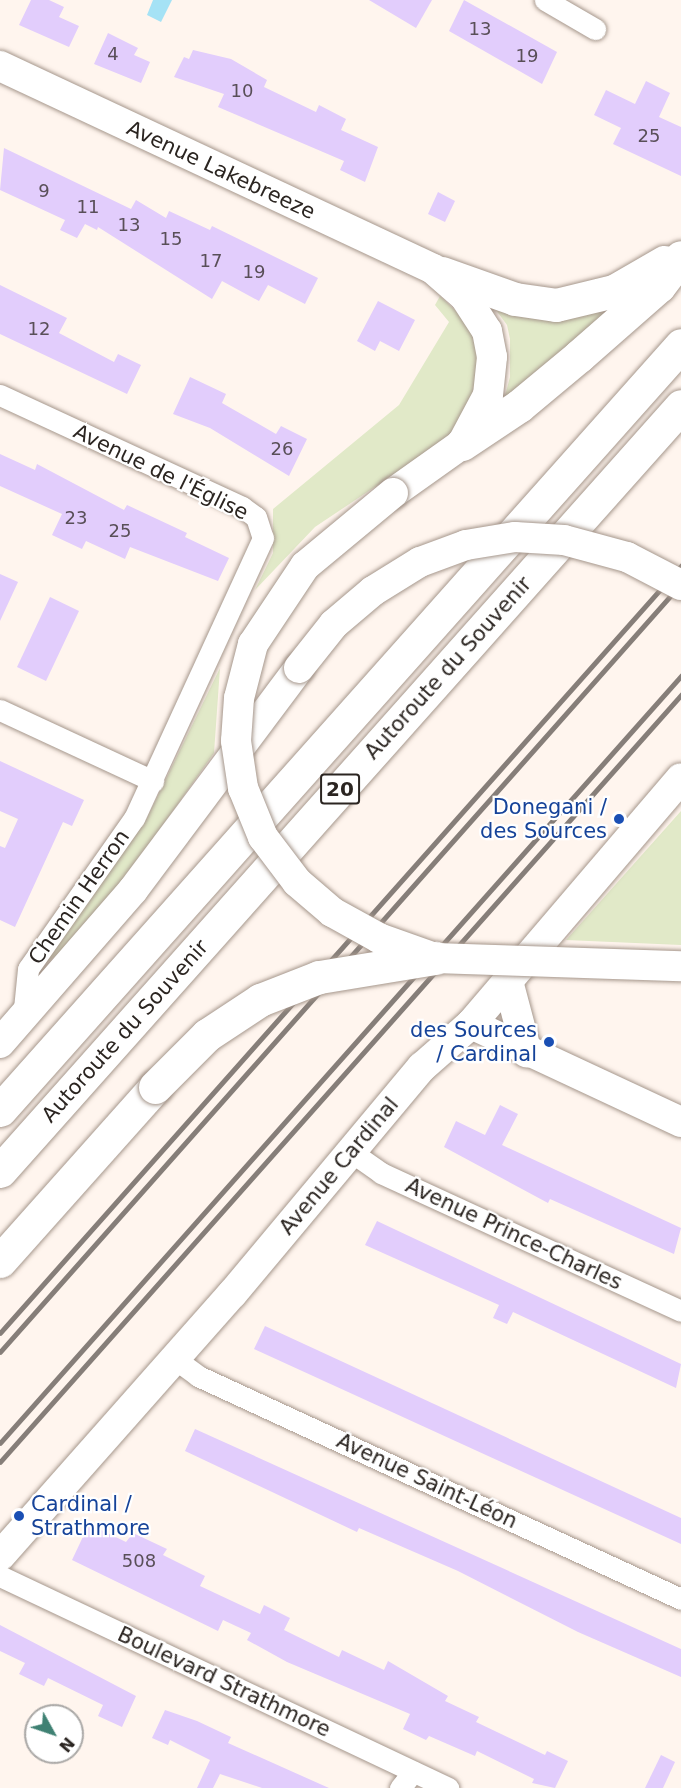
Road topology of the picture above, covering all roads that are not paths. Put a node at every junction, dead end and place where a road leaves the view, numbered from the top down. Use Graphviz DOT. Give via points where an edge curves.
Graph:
graph roads {
  1 [pos="545,0"];
  2 [pos="595,29"];
  3 [pos="0,66"];
  4 [pos="681,252"];
  5 [pos="681,257"];
  6 [pos="442,273"];
  7 [pos="681,345"];
  8 [pos="0,395"];
  9 [pos="681,406"];
  10 [pos="462,444"];
  11 [pos="681,585"];
  12 [pos="0,710"];
  13 [pos="681,778"];
  14 [pos="153,781"];
  15 [pos="435,958"];
  16 [pos="681,966"];
  17 [pos="508,981"];
  18 [pos="23,1018"];
  19 [pos="471,1024"];
  20 [pos="0,1043"];
  21 [pos="527,1053"];
  22 [pos="0,1110"];
  23 [pos="681,1122"];
  24 [pos="350,1151"];
  25 [pos="0,1171"];
  26 [pos="0,1262"];
  27 [pos="681,1311"];
  28 [pos="175,1359"];
  29 [pos="0,1556"];
  30 [pos="0,1576"];
  31 [pos="681,1599"];
  32 [pos="406,1780"];
  33 [pos="448,1788"];
  1 -- 2 [label="street"];
  3 -- 6 [label="main road, Avenue Lakebreeze"];
  4 -- 6 [label="highway" via="614,291 570,304 527,302"];
  5 -- 10 [label="highway" via="659,286 579,356 519,406"];
  6 -- 10 [label="main road" via="482,319 492,357 489,395"];
  7 -- 22 [label="highway, Autoroute du Souvenir / 20"];
  8 -- 14 [label="street, Avenue de l'Église" via="242,507 260,525 263,538 258,556"];
  9 -- 25 [label="highway, Autoroute du Souvenir / 20"];
  10 -- 15 [label="main road, bridge" via="316,555 265,620 243,676 236,749 243,788 263,837 297,882 348,922"];
  11 -- 18 [label="main road, bridge" via="641,562 578,543 515,537 473,544 420,562 373,591 334,624 133,890"];
  12 -- 14 [label="street"];
  13 -- 17 [label="main road, Avenue Cardinal"];
  14 -- 18 [label="street, Chemin Herron" via="117,846 28,969"];
  15 -- 16 [label="main road, bridge"];
  15 -- 26 [label="highway, bridge" via="327,975 260,1000 207,1035 155,1087"];
  17 -- 19 [label="main road, Avenue Cardinal"];
  17 -- 21 [label="main road"];
  18 -- 20 [label="main road"];
  19 -- 21 [label="main road"];
  19 -- 24 [label="main road, Avenue Cardinal" via="430,1058"];
  21 -- 23 [label="main road"];
  24 -- 27 [label="street, Avenue Prince-Charles" via="381,1173"];
  24 -- 28 [label="main road, Avenue Cardinal"];
  28 -- 29 [label="main road, Avenue Cardinal"];
  28 -- 31 [label="street, Avenue Saint-Léon" via="198,1376"];
  30 -- 32 [label="street, Boulevard Strathmore"];
  32 -- 33 [label="street, Boulevard Strathmore"];
}
